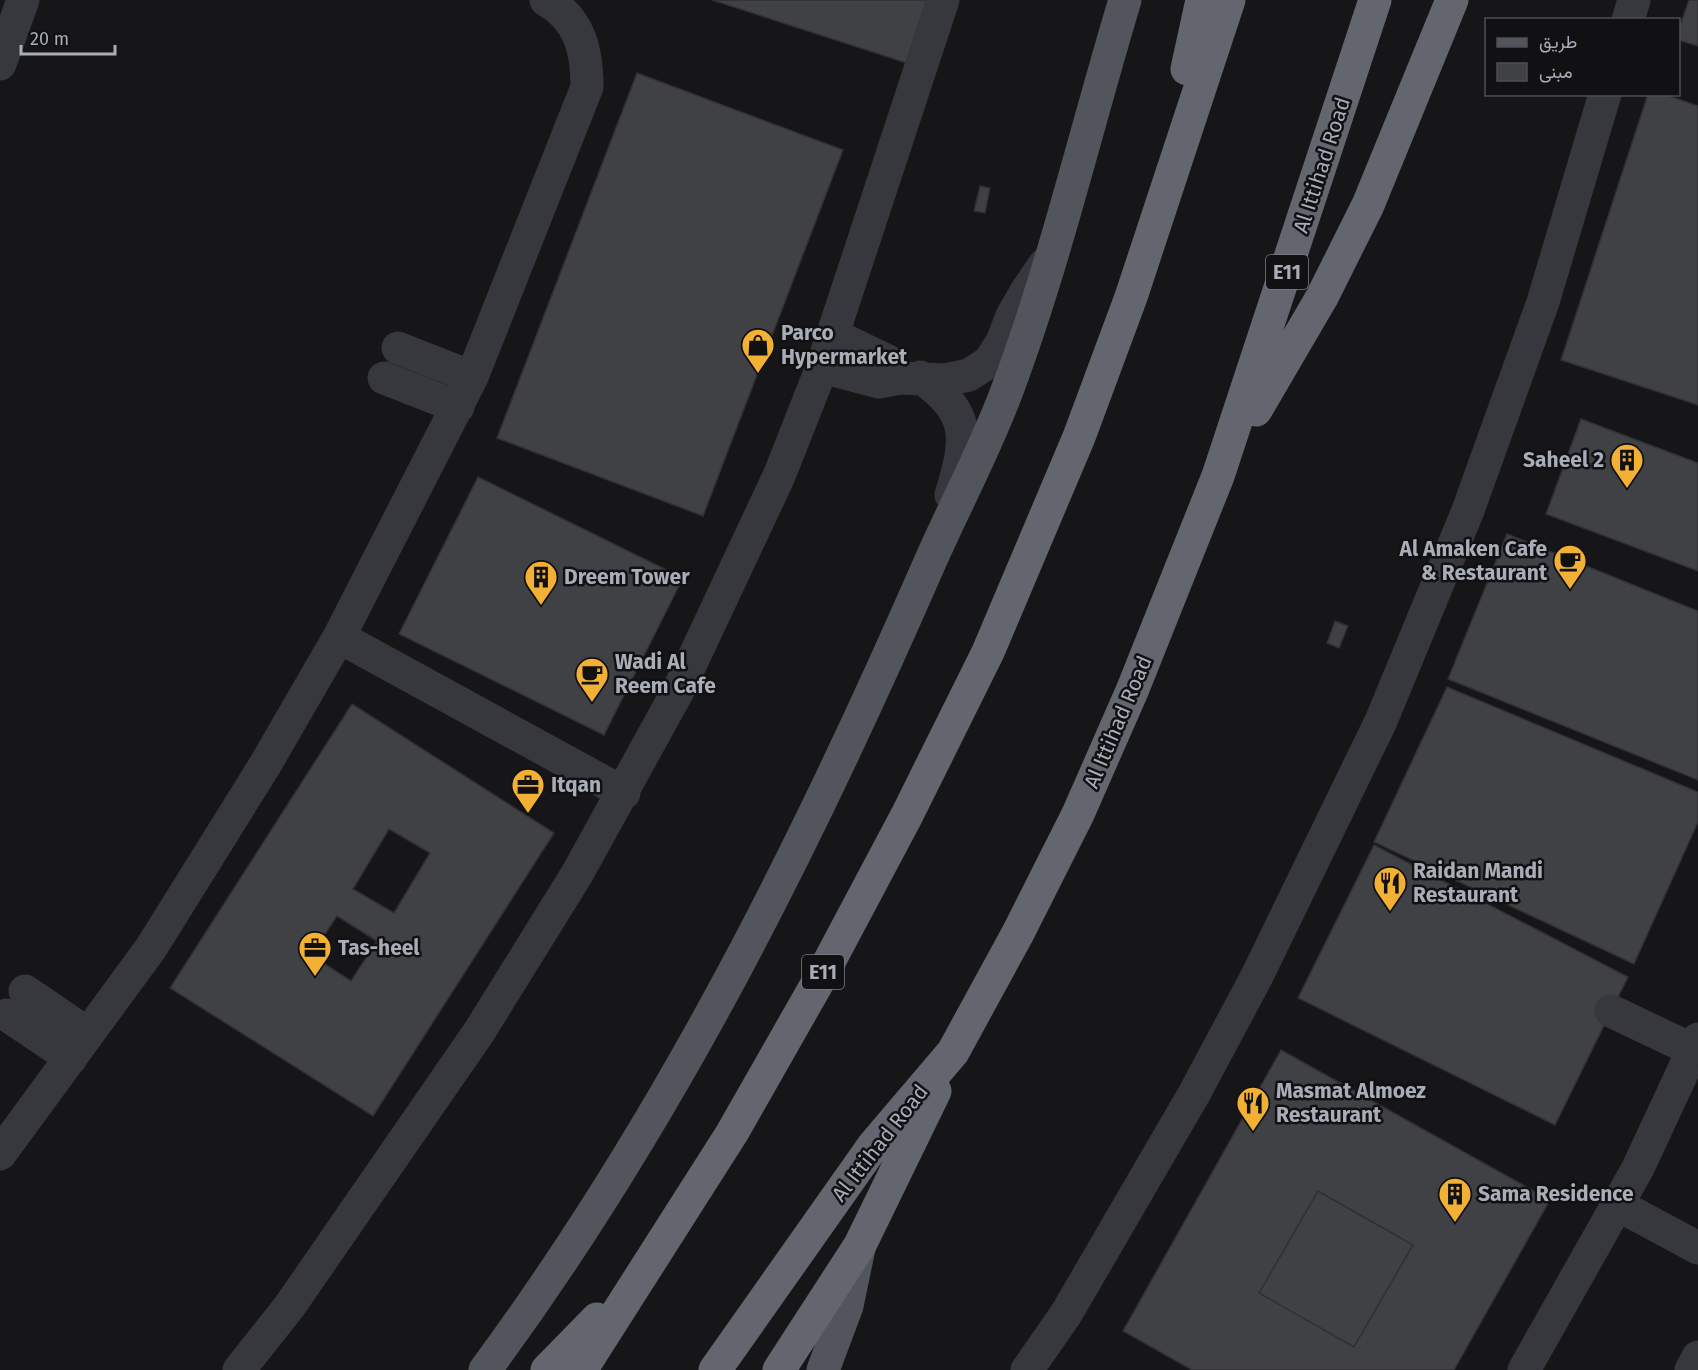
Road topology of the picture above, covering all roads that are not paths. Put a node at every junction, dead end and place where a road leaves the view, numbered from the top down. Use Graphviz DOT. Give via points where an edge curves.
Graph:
graph roads {
  1 [pos="23,0"];
  2 [pos="546,0"];
  3 [pos="943,0"];
  4 [pos="1125,0"];
  5 [pos="1202,0"];
  6 [pos="1229,0"];
  7 [pos="1375,0"];
  8 [pos="1452,0"];
  9 [pos="1634,0"];
  10 [pos="1629,18"];
  11 [pos="0,64"];
  12 [pos="1604,96"];
  13 [pos="1174,165"];
  14 [pos="1050,258"];
  15 [pos="834,335"];
  16 [pos="398,348"];
  17 [pos="822,367"];
  18 [pos="472,377"];
  19 [pos="384,378"];
  20 [pos="911,378"];
  21 [pos="458,407"];
  22 [pos="1218,476"];
  23 [pos="932,557"];
  24 [pos="339,637"];
  25 [pos="624,793"];
  26 [pos="16,1003"];
  27 [pos="1611,1011"];
  28 [pos="1696,1045"];
  29 [pos="79,1046"];
  30 [pos="953,1052"];
  31 [pos="0,1154"];
  32 [pos="1618,1204"];
  33 [pos="860,1245"];
  34 [pos="1698,1248"];
  35 [pos="638,1281"];
  36 [pos="1698,1358"];
  37 [pos="239,1370"];
  38 [pos="485,1370"];
  39 [pos="548,1370"];
  40 [pos="581,1370"];
  41 [pos="715,1370"];
  42 [pos="779,1370"];
  43 [pos="823,1370"];
  44 [pos="1027,1370"];
  45 [pos="1524,1370"];
  46 [pos="1691,1370"];
  1 -- 11 [label="street"];
  2 -- 18 [label="street" via="557,6 576,29 587,57 587,87"];
  3 -- 15 [label="street"];
  4 -- 14 [label="main road"];
  5 -- 13 [label="highway" via="1187,68"];
  6 -- 13 [label="highway, E11"];
  7 -- 22 [label="highway, Al Ittihad Road / E11"];
  8 -- 22 [label="highway" via="1368,205 1327,287"];
  9 -- 10 [label="street"];
  12 -- 44 [label="street" via="1543,302 1472,502 1381,721 1256,978 1194,1094 1066,1314"];
  13 -- 35 [label="highway, E11" via="1079,437 988,652 822,975 732,1133"];
  14 -- 20 [label="street" via="1027,290 989,362 969,375 945,380"];
  14 -- 23 [label="main road" via="987,443"];
  15 -- 17 [label="street"];
  15 -- 20 [label="street" via="888,361"];
  16 -- 18 [label="street"];
  17 -- 20 [label="street" via="868,381"];
  17 -- 25 [label="street" via="730,583"];
  18 -- 21 [label="street"];
  19 -- 21 [label="street"];
  20 -- 23 [label="street" via="941,392 955,410 963,431 963,454"];
  21 -- 24 [label="street"];
  22 -- 30 [label="highway, Al Ittihad Road / E11" via="1132,692 1078,814"];
  23 -- 38 [label="main road" via="804,838 709,1019 569,1249"];
  24 -- 25 [label="street"];
  24 -- 29 [label="street" via="151,948"];
  25 -- 37 [label="street" via="479,1032 289,1307"];
  26 -- 29 [label="street"];
  27 -- 28 [label="street"];
  28 -- 32 [label="street"];
  29 -- 31 [label="street"];
  30 -- 33 [label="highway"];
  30 -- 41 [label="highway, Al Ittihad Road / E11" via="873,1146"];
  32 -- 34 [label="street"];
  32 -- 45 [label="street"];
  33 -- 42 [label="highway"];
  33 -- 43 [label="main road" via="847,1306"];
  35 -- 39 [label="highway"];
  35 -- 40 [label="highway, E11"];
  36 -- 46 [label="street"];
}
